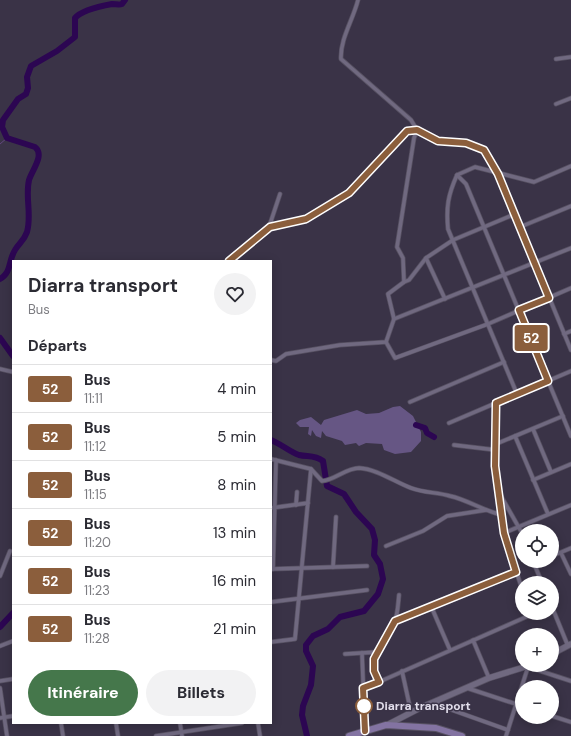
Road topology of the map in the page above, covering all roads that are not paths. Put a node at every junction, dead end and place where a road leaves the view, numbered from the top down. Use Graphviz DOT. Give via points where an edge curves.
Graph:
graph roads {
  1 [pos="358,0"];
  2 [pos="571,57"];
  3 [pos="556,59"];
  4 [pos="571,98"];
  5 [pos="556,104"];
  6 [pos="417,130"];
  7 [pos="571,166"];
  8 [pos="498,174"];
  9 [pos="457,175"];
  10 [pos="280,194"];
  11 [pos="571,206"];
  12 [pos="515,214"];
  13 [pos="270,227"];
  14 [pos="484,227"];
  15 [pos="520,227"];
  16 [pos="452,240"];
  17 [pos="571,248"];
  18 [pos="426,258"];
  19 [pos="230,260"];
  20 [pos="534,263"];
  21 [pos="505,275"];
  22 [pos="404,282"];
  23 [pos="473,288"];
  24 [pos="571,288"];
  25 [pos="549,298"];
  26 [pos="445,299"];
  27 [pos="519,310"];
  28 [pos="394,319"];
  29 [pos="488,324"];
  30 [pos="571,331"];
  31 [pos="564,334"];
  32 [pos="386,342"];
  33 [pos="571,350"];
  34 [pos="272,360"];
  35 [pos="504,362"];
  36 [pos="0,369"];
  37 [pos="571,371"];
  38 [pos="12,372"];
  39 [pos="548,381"];
  40 [pos="517,394"];
  41 [pos="410,402"];
  42 [pos="496,403"];
  43 [pos="563,416"];
  44 [pos="449,423"];
  45 [pos="533,429"];
  46 [pos="515,436"];
  47 [pos="571,436"];
  48 [pos="496,444"];
  49 [pos="454,445"];
  50 [pos="496,450"];
  51 [pos="272,459"];
  52 [pos="276,460"];
  53 [pos="571,464"];
  54 [pos="311,469"];
  55 [pos="551,472"];
  56 [pos="533,480"];
  57 [pos="297,492"];
  58 [pos="500,495"];
  59 [pos="308,503"];
  60 [pos="296,505"];
  61 [pos="571,505"];
  62 [pos="272,508"];
  63 [pos="486,510"];
  64 [pos="548,514"];
  65 [pos="502,515"];
  66 [pos="336,517"];
  67 [pos="518,524"];
  68 [pos="526,524"];
  69 [pos="515,529"];
  70 [pos="504,533"];
  71 [pos="386,546"];
  72 [pos="571,548"];
  73 [pos="10,551"];
  74 [pos="562,552"];
  75 [pos="559,553"];
  76 [pos="367,566"];
  77 [pos="334,567"];
  78 [pos="272,569"];
  79 [pos="302,569"];
  80 [pos="516,572"];
  81 [pos="571,574"];
  82 [pos="0,576"];
  83 [pos="518,576"];
  84 [pos="367,590"];
  85 [pos="399,595"];
  86 [pos="299,599"];
  87 [pos="272,602"];
  88 [pos="431,606"];
  89 [pos="519,620"];
  90 [pos="558,620"];
  91 [pos="395,621"];
  92 [pos="474,640"];
  93 [pos="12,641"];
  94 [pos="272,642"];
  95 [pos="569,645"];
  96 [pos="0,646"];
  97 [pos="450,650"];
  98 [pos="559,650"];
  99 [pos="377,652"];
  100 [pos="362,653"];
  101 [pos="345,654"];
  102 [pos="515,670"];
  103 [pos="402,672"];
  104 [pos="546,672"];
  105 [pos="489,678"];
  106 [pos="12,679"];
  107 [pos="0,681"];
  108 [pos="571,681"];
  109 [pos="379,682"];
  110 [pos="0,688"];
  111 [pos="363,688"];
  112 [pos="467,688"];
  113 [pos="437,700"];
  114 [pos="515,704"];
  115 [pos="515,707"];
  116 [pos="411,712"];
  117 [pos="12,716"];
  118 [pos="2,717"];
  119 [pos="559,718"];
  120 [pos="571,722"];
  121 [pos="61,724"];
  122 [pos="116,724"];
  123 [pos="180,724"];
  124 [pos="237,724"];
  125 [pos="258,724"];
  126 [pos="386,725"];
  127 [pos="508,730"];
  128 [pos="365,731"];
  129 [pos="182,734"];
  130 [pos="7,736"];
  131 [pos="63,736"];
  132 [pos="118,736"];
  133 [pos="156,736"];
  134 [pos="260,736"];
  135 [pos="349,736"];
  136 [pos="462,736"];
  137 [pos="506,736"];
  1 -- 6 [label="street" via="341,48 341,59 411,120"];
  2 -- 3 [label="street"];
  4 -- 5 [label="street"];
  6 -- 8 [label="street" via="438,141 466,143 484,150"];
  6 -- 13 [label="street" via="407,131 349,193 306,219"];
  6 -- 22 [label="street" via="397,247 403,258"];
  7 -- 8 [label="street" via="534,182"];
  8 -- 9 [label="street" via="475,168"];
  8 -- 12 [label="street"];
  9 -- 14 [label="street" via="466,184"];
  9 -- 16 [label="street" via="446,210"];
  10 -- 13 [label="street"];
  11 -- 15 [label="street"];
  12 -- 14 [label="street"];
  12 -- 15 [label="street"];
  13 -- 19 [label="street"];
  14 -- 16 [label="street"];
  14 -- 21 [label="street"];
  15 -- 20 [label="street"];
  16 -- 18 [label="street"];
  16 -- 23 [label="street"];
  17 -- 20 [label="street"];
  18 -- 22 [label="street" via="409,280"];
  18 -- 26 [label="street"];
  20 -- 21 [label="street"];
  20 -- 25 [label="street"];
  21 -- 23 [label="street"];
  21 -- 27 [label="street"];
  22 -- 28 [label="street" via="388,294"];
  23 -- 26 [label="street"];
  23 -- 29 [label="street"];
  24 -- 25 [label="street"];
  25 -- 27 [label="street"];
  25 -- 31 [label="street"];
  26 -- 28 [label="street"];
  27 -- 29 [label="street"];
  27 -- 39 [label="street"];
  28 -- 32 [label="street"];
  29 -- 32 [label="street" via="394,358"];
  29 -- 35 [label="street"];
  30 -- 31 [label="street"];
  31 -- 33 [label="street"];
  32 -- 34 [label="street" via="340,345 286,354 276,361"];
  35 -- 40 [label="street"];
  35 -- 41 [label="street"];
  36 -- 38 [label="street"];
  37 -- 39 [label="street"];
  39 -- 40 [label="street"];
  39 -- 43 [label="street"];
  40 -- 42 [label="street"];
  42 -- 44 [label="street"];
  42 -- 48 [label="street"];
  43 -- 45 [label="street"];
  43 -- 47 [label="street"];
  45 -- 46 [label="street"];
  45 -- 55 [label="street"];
  46 -- 48 [label="street"];
  46 -- 56 [label="street"];
  48 -- 50 [label="street"];
  49 -- 50 [label="street"];
  50 -- 58 [label="street" via="495,466"];
  51 -- 52 [label="street"];
  52 -- 54 [label="street"];
  52 -- 62 [label="street"];
  53 -- 55 [label="street"];
  54 -- 59 [label="street"];
  54 -- 63 [label="street" via="322,481 353,469 366,470 428,493 450,495"];
  55 -- 56 [label="street"];
  56 -- 64 [label="street"];
  57 -- 60 [label="street"];
  58 -- 65 [label="street"];
  58 -- 67 [label="street"];
  59 -- 60 [label="street"];
  59 -- 79 [label="street"];
  60 -- 62 [label="street"];
  61 -- 64 [label="street"];
  62 -- 78 [label="street"];
  63 -- 65 [label="street"];
  63 -- 71 [label="street" via="447,516 424,531"];
  64 -- 68 [label="street"];
  65 -- 70 [label="street"];
  66 -- 77 [label="street"];
  69 -- 70 [label="street"];
  70 -- 80 [label="street"];
  72 -- 74 [label="street"];
  73 -- 82 [label="street"];
  74 -- 75 [label="street"];
  74 -- 81 [label="street"];
  76 -- 77 [label="street"];
  77 -- 79 [label="street"];
  78 -- 79 [label="street"];
  79 -- 86 [label="street"];
  80 -- 83 [label="street"];
  80 -- 88 [label="street"];
  84 -- 86 [label="street"];
  85 -- 91 [label="street"];
  86 -- 87 [label="street"];
  86 -- 94 [label="street" via="295,638"];
  88 -- 91 [label="street"];
  88 -- 97 [label="street"];
  89 -- 92 [label="street"];
  90 -- 95 [label="street"];
  91 -- 99 [label="street"];
  92 -- 97 [label="street"];
  92 -- 105 [label="street"];
  93 -- 96 [label="street"];
  95 -- 98 [label="street"];
  97 -- 103 [label="street"];
  99 -- 100 [label="street"];
  99 -- 109 [label="street" via="374,671"];
  100 -- 101 [label="street"];
  100 -- 111 [label="street"];
  102 -- 105 [label="street"];
  103 -- 109 [label="street"];
  103 -- 116 [label="street"];
  104 -- 108 [label="street"];
  105 -- 112 [label="street"];
  106 -- 107 [label="street"];
  109 -- 111 [label="street"];
  110 -- 118 [label="street"];
  111 -- 128 [label="street"];
  112 -- 113 [label="street"];
  112 -- 114 [label="street"];
  113 -- 116 [label="street"];
  113 -- 127 [label="street" via="438,705"];
  115 -- 127 [label="street"];
  116 -- 126 [label="street"];
  117 -- 118 [label="street"];
  118 -- 130 [label="street"];
  119 -- 120 [label="street"];
  121 -- 131 [label="street"];
  122 -- 132 [label="street"];
  123 -- 129 [label="street"];
  124 -- 129 [label="street"];
  125 -- 134 [label="street"];
  126 -- 128 [label="main road"];
  126 -- 136 [label="main road" via="436,728"];
  127 -- 137 [label="street"];
  128 -- 135 [label="main road"];
  129 -- 133 [label="street"];
}
